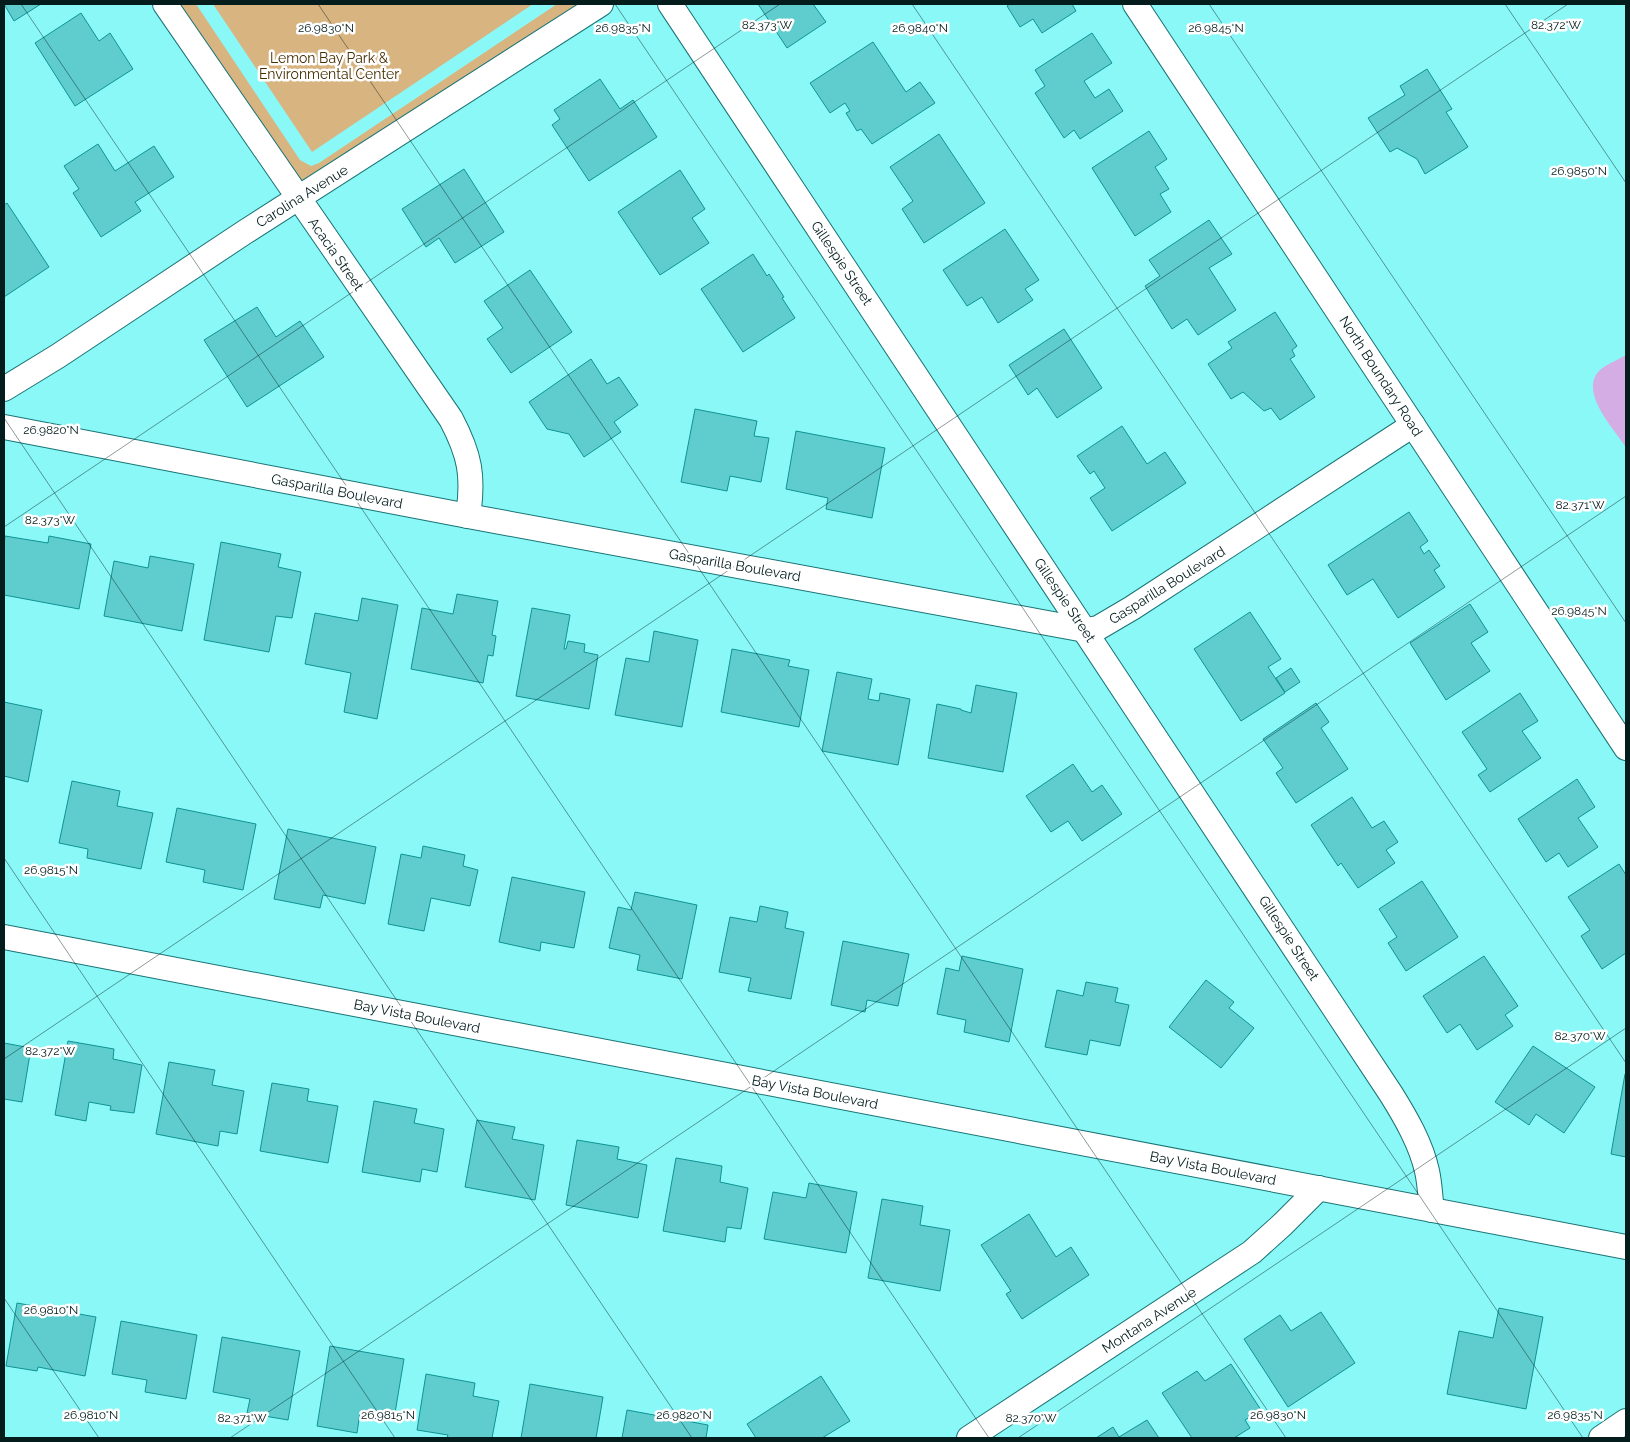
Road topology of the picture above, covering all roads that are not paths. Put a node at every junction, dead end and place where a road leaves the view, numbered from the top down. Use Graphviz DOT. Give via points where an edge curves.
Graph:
graph roads {
  1 [pos="165,4"];
  2 [pos="601,4"];
  3 [pos="670,4"];
  4 [pos="1135,4"];
  5 [pos="298,199"];
  6 [pos="4,389"];
  7 [pos="1413,425"];
  8 [pos="4,427"];
  9 [pos="468,516"];
  10 [pos="1085,630"];
  11 [pos="1626,748"];
  12 [pos="4,937"];
  13 [pos="1319,1188"];
  14 [pos="1432,1210"];
  15 [pos="1626,1247"];
  16 [pos="1626,1422"];
  17 [pos="969,1438"];
  18 [pos="1601,1438"];
  1 -- 5 [label="street, Acacia Street"];
  2 -- 5 [label="street, Carolina Avenue"];
  3 -- 10 [label="street, Gillespie Street"];
  4 -- 7 [label="street, North Boundary Road"];
  5 -- 6 [label="street, Carolina Avenue"];
  5 -- 9 [label="street, Acacia Street" via="462,440 472,491"];
  7 -- 10 [label="street, Gasparilla Boulevard" via="1132,608 1098,628"];
  7 -- 11 [label="street, North Boundary Road"];
  8 -- 9 [label="street, Gasparilla Boulevard"];
  9 -- 10 [label="street, Gasparilla Boulevard"];
  10 -- 14 [label="street, Gillespie Street" via="1391,1094 1406,1120 1427,1171"];
  12 -- 13 [label="street, Bay Vista Boulevard"];
  13 -- 14 [label="street, Bay Vista Boulevard"];
  13 -- 17 [label="street, Montana Avenue" via="1252,1252"];
  14 -- 15 [label="street, Bay Vista Boulevard"];
  16 -- 18 [label="street"];
}
